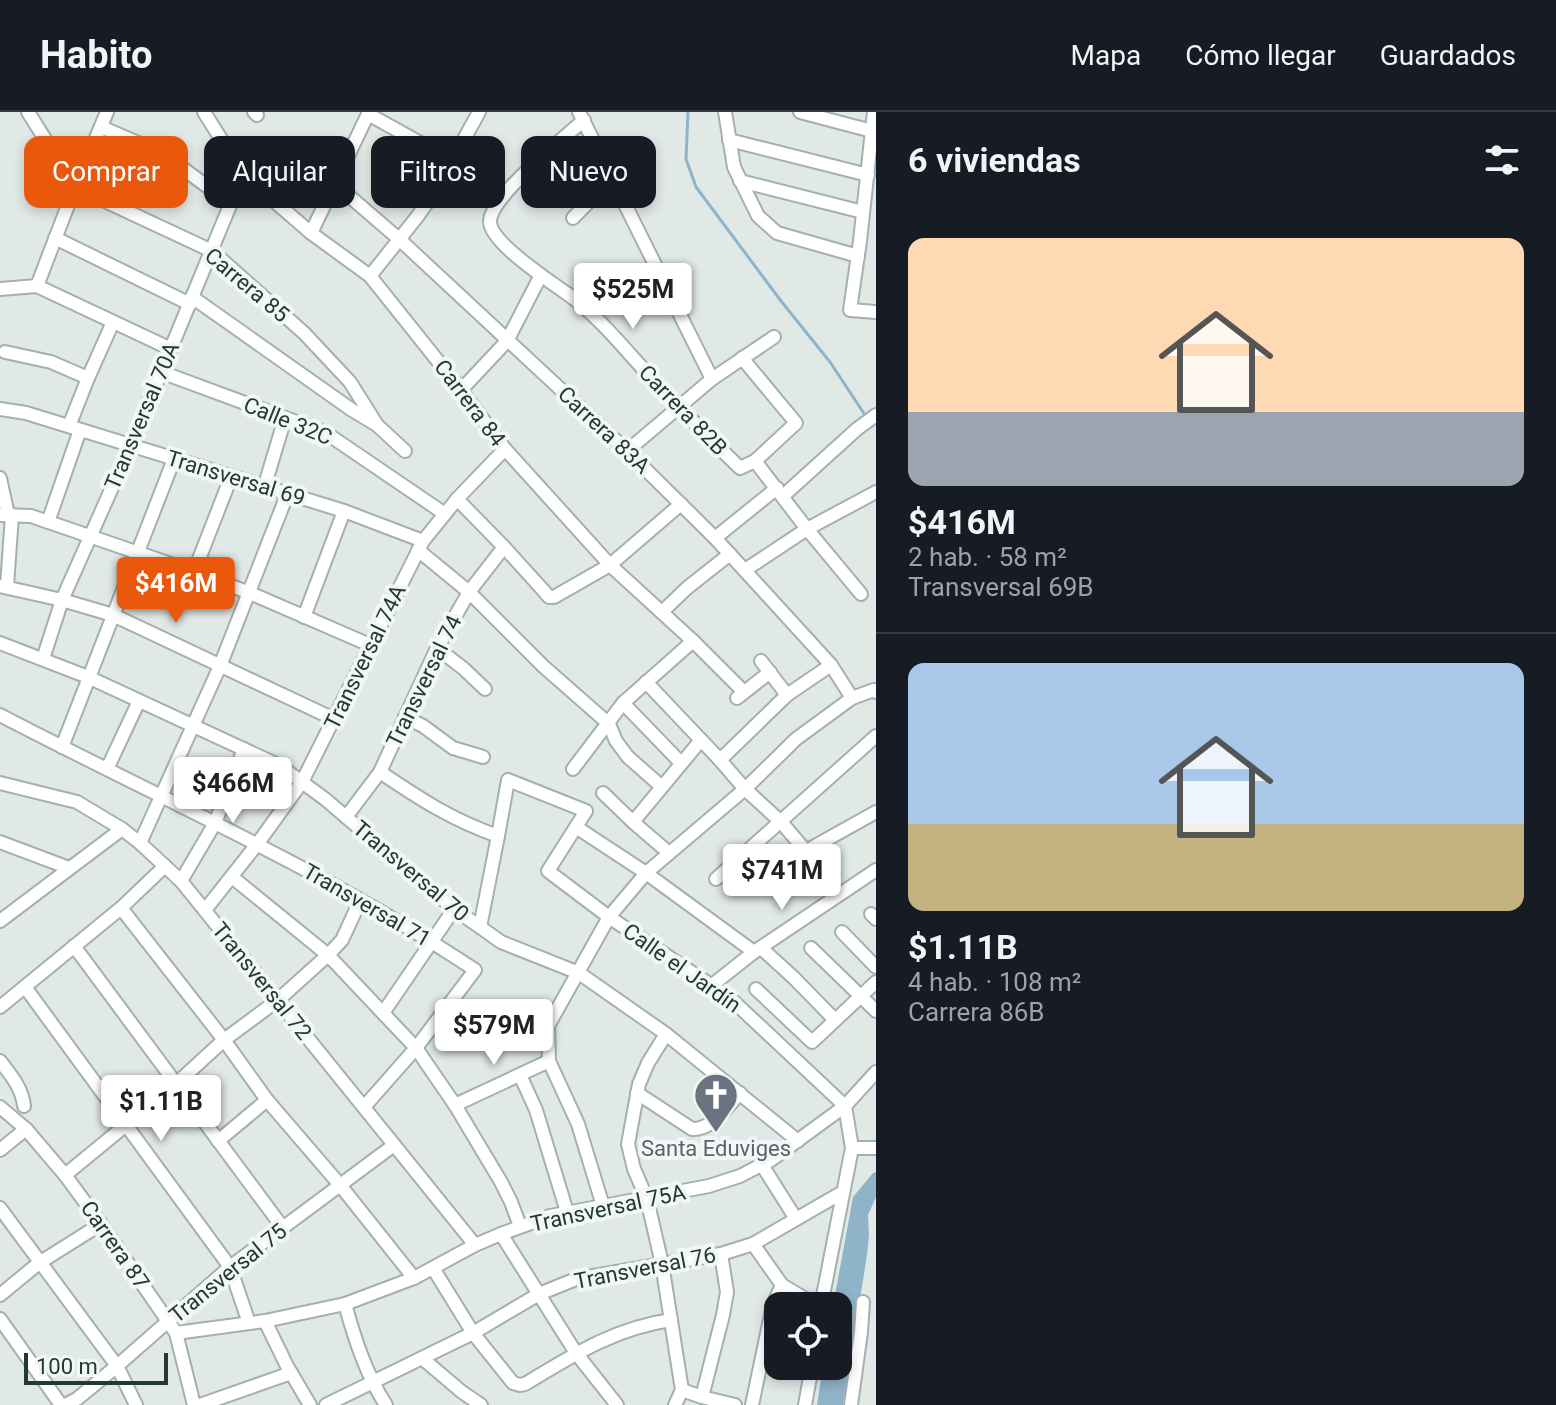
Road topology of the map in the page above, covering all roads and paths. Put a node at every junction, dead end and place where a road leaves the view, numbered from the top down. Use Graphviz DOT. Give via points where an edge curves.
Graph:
graph roads {
  1 [pos="28,112"];
  2 [pos="107,112"];
  3 [pos="204,112"];
  4 [pos="479,112"];
  5 [pos="725,112"];
  6 [pos="800,112"];
  7 [pos="874,112"];
  8 [pos="369,113"];
  9 [pos="582,116"];
  10 [pos="101,127"];
  11 [pos="872,131"];
  12 [pos="43,136"];
  13 [pos="97,136"];
  14 [pos="219,136"];
  15 [pos="409,136"];
  16 [pos="465,136"];
  17 [pos="592,136"];
  18 [pos="729,140"];
  19 [pos="355,141"];
  20 [pos="868,175"];
  21 [pos="740,181"];
  22 [pos="204,184"];
  23 [pos="355,201"];
  24 [pos="67,208"];
  25 [pos="120,208"];
  26 [pos="229,208"];
  27 [pos="282,208"];
  28 [pos="322,208"];
  29 [pos="422,208"];
  30 [pos="583,208"];
  31 [pos="627,208"];
  32 [pos="863,212"];
  33 [pos="573,218"];
  34 [pos="311,233"];
  35 [pos="55,238"];
  36 [pos="399,239"];
  37 [pos="860,241"];
  38 [pos="876,242"];
  39 [pos="212,251"];
  40 [pos="858,256"];
  41 [pos="541,275"];
  42 [pos="370,276"];
  43 [pos="37,286"];
  44 [pos="0,289"];
  45 [pos="191,300"];
  46 [pos="876,312"];
  47 [pos="113,322"];
  48 [pos="774,337"];
  49 [pos="507,341"];
  50 [pos="171,349"];
  51 [pos="5,352"];
  52 [pos="742,358"];
  53 [pos="161,372"];
  54 [pos="88,378"];
  55 [pos="712,379"];
  56 [pos="461,390"];
  57 [pos="679,408"];
  58 [pos="0,409"];
  59 [pos="876,415"];
  60 [pos="285,418"];
  61 [pos="377,425"];
  62 [pos="75,428"];
  63 [pos="131,445"];
  64 [pos="505,449"];
  65 [pos="405,451"];
  66 [pos="627,451"];
  67 [pos="174,459"];
  68 [pos="755,461"];
  69 [pos="231,477"];
  70 [pos="0,478"];
  71 [pos="264,488"];
  72 [pos="780,492"];
  73 [pos="876,492"];
  74 [pos="287,495"];
  75 [pos="457,499"];
  76 [pos="681,504"];
  77 [pos="344,511"];
  78 [pos="445,514"];
  79 [pos="6,515"];
  80 [pos="48,522"];
  81 [pos="807,529"];
  82 [pos="90,536"];
  83 [pos="715,538"];
  84 [pos="420,546"];
  85 [pos="504,547"];
  86 [pos="138,553"];
  87 [pos="730,554"];
  88 [pos="610,565"];
  89 [pos="745,570"];
  90 [pos="194,572"];
  91 [pos="3,586"];
  92 [pos="469,592"];
  93 [pos="250,593"];
  94 [pos="861,594"];
  95 [pos="62,600"];
  96 [pos="662,612"];
  97 [pos="113,615"];
  98 [pos="304,617"];
  99 [pos="693,641"];
  100 [pos="0,643"];
  101 [pos="370,645"];
  102 [pos="437,648"];
  103 [pos="43,659"];
  104 [pos="831,665"];
  105 [pos="220,666"];
  106 [pos="88,677"];
  107 [pos="646,682"];
  108 [pos="485,689"];
  109 [pos="875,691"];
  110 [pos="787,695"];
  111 [pos="852,698"];
  112 [pos="139,701"];
  113 [pos="623,703"];
  114 [pos="0,715"];
  115 [pos="405,717"];
  116 [pos="334,719"];
  117 [pos="609,724"];
  118 [pos="194,727"];
  119 [pos="876,736"];
  120 [pos="701,740"];
  121 [pos="62,747"];
  122 [pos="244,749"];
  123 [pos="483,757"];
  124 [pos="720,760"];
  125 [pos="681,763"];
  126 [pos="107,769"];
  127 [pos="573,769"];
  128 [pos="380,772"];
  129 [pos="302,782"];
  130 [pos="0,783"];
  131 [pos="662,787"];
  132 [pos="745,789"];
  133 [pos="603,793"];
  134 [pos="161,796"];
  135 [pos="876,812"];
  136 [pos="346,817"];
  137 [pos="633,822"];
  138 [pos="781,822"];
  139 [pos="215,823"];
  140 [pos="576,827"];
  141 [pos="122,829"];
  142 [pos="498,836"];
  143 [pos="0,842"];
  144 [pos="140,843"];
  145 [pos="258,843"];
  146 [pos="669,853"];
  147 [pos="165,866"];
  148 [pos="69,868"];
  149 [pos="876,870"];
  150 [pos="646,873"];
  151 [pos="232,877"];
  152 [pos="716,879"];
  153 [pos="181,881"];
  154 [pos="360,901"];
  155 [pos="121,908"];
  156 [pos="454,909"];
  157 [pos="205,910"];
  158 [pos="609,917"];
  159 [pos="0,921"];
  160 [pos="480,927"];
  161 [pos="842,932"];
  162 [pos="432,941"];
  163 [pos="74,946"];
  164 [pos="811,948"];
  165 [pos="757,950"];
  166 [pos="328,955"];
  167 [pos="876,967"];
  168 [pos="579,973"];
  169 [pos="876,982"];
  170 [pos="711,986"];
  171 [pos="25,987"];
  172 [pos="756,989"];
  173 [pos="860,997"];
  174 [pos="278,1000"];
  175 [pos="0,1007"];
  176 [pos="876,1011"];
  177 [pos="383,1013"];
  178 [pos="835,1020"];
  179 [pos="548,1026"];
  180 [pos="666,1034"];
  181 [pos="224,1040"];
  182 [pos="454,1043"];
  183 [pos="416,1048"];
  184 [pos="0,1061"];
  185 [pos="549,1061"];
  186 [pos="876,1072"];
  187 [pos="520,1075"];
  188 [pos="176,1084"];
  189 [pos="637,1093"];
  190 [pos="740,1093"];
  191 [pos="267,1100"];
  192 [pos="455,1105"];
  193 [pos="24,1106"];
  194 [pos="845,1106"];
  195 [pos="0,1107"];
  196 [pos="364,1107"];
  197 [pos="126,1126"];
  198 [pos="26,1129"];
  199 [pos="218,1141"];
  200 [pos="798,1141"];
  201 [pos="394,1145"];
  202 [pos="852,1148"];
  203 [pos="876,1148"];
  204 [pos="0,1150"];
  205 [pos="762,1165"];
  206 [pos="65,1175"];
  207 [pos="340,1185"];
  208 [pos="843,1192"];
  209 [pos="647,1199"];
  210 [pos="603,1206"];
  211 [pos="0,1208"];
  212 [pos="567,1212"];
  213 [pos="796,1219"];
  214 [pos="101,1224"];
  215 [pos="520,1226"];
  216 [pos="283,1228"];
  217 [pos="501,1234"];
  218 [pos="753,1244"];
  219 [pos="475,1245"];
  220 [pos="721,1254"];
  221 [pos="39,1263"];
  222 [pos="662,1264"];
  223 [pos="230,1267"];
  224 [pos="433,1268"];
  225 [pos="414,1278"];
  226 [pos="782,1285"];
  227 [pos="794,1292"];
  228 [pos="822,1292"];
  229 [pos="539,1294"];
  230 [pos="0,1295"];
  231 [pos="863,1302"];
  232 [pos="345,1304"];
  233 [pos="0,1319"];
  234 [pos="671,1320"];
  235 [pos="265,1321"];
  236 [pos="249,1323"];
  237 [pos="172,1328"];
  238 [pos="473,1333"];
  239 [pos="576,1353"];
  240 [pos="423,1359"];
  241 [pos="117,1366"];
  242 [pos="291,1373"];
  243 [pos="809,1380"];
  244 [pos="372,1381"];
  245 [pos="682,1390"];
  246 [pos="702,1397"];
  247 [pos="71,1403"];
  248 [pos="136,1405"];
  249 [pos="197,1405"];
  250 [pos="310,1405"];
  251 [pos="326,1405"];
  252 [pos="386,1405"];
  253 [pos="481,1405"];
  254 [pos="617,1405"];
  255 [pos="675,1405"];
  256 [pos="735,1405"];
  257 [pos="752,1405"];
  258 [pos="805,1405"];
  259 [pos="851,1405"];
  1 -- 12 [label="street"];
  2 -- 10 [label="street"];
  3 -- 14 [label="street, Carrera 84"];
  4 -- 16 [label="street"];
  5 -- 18 [label="street"];
  6 -- 11 [label="street"];
  7 -- 11 [label="street"];
  8 -- 15 [label="street"];
  8 -- 19 [label="street"];
  9 -- 17 [label="street"];
  9 -- 41 [label="street, Carrera 82B" via="521,175 490,218 493,232"];
  10 -- 13 [label="street"];
  10 -- 22 [label="street" via="162,153"];
  11 -- 20 [label="street"];
  18 -- 20 [label="street"];
  18 -- 21 [label="street"];
  20 -- 32 [label="street"];
  21 -- 32 [label="street"];
  21 -- 40 [label="street" via="758,216 777,233"];
  23 -- 36 [label="street, Carrera 83A"];
  24 -- 35 [label="street"];
  25 -- 39 [label="street, Carrera 85"];
  26 -- 39 [label="street, Transversal 70A"];
  27 -- 34 [label="street, Carrera 84"];
  28 -- 34 [label="street"];
  29 -- 36 [label="street"];
  30 -- 33 [label="street"];
  31 -- 55 [label="street"];
  32 -- 37 [label="street"];
  34 -- 42 [label="street, Carrera 84"];
  35 -- 43 [label="street"];
  35 -- 45 [label="street"];
  36 -- 42 [label="street"];
  36 -- 49 [label="street, Carrera 83A"];
  37 -- 38 [label="street"];
  37 -- 40 [label="street"];
  39 -- 45 [label="street, Transversal 70A"];
  39 -- 61 [label="street, Carrera 85" via="304,333 350,382"];
  40 -- 46 [label="street" via="850,310"];
  41 -- 49 [label="street"];
  41 -- 57 [label="street, Carrera 82B" via="598,320"];
  42 -- 56 [label="street, Carrera 84"];
  43 -- 44 [label="street"];
  43 -- 47 [label="street"];
  45 -- 50 [label="street, Transversal 70A"];
  45 -- 61 [label="street"];
  47 -- 50 [label="street"];
  47 -- 54 [label="street"];
  48 -- 52 [label="street"];
  49 -- 56 [label="street"];
  49 -- 66 [label="street, Carrera 83A"];
  50 -- 53 [label="street, Transversal 70A"];
  51 -- 54 [label="street" via="51,362"];
  52 -- 55 [label="street"];
  52 -- 68 [label="street" via="796,423"];
  53 -- 60 [label="street, Calle 32C"];
  53 -- 63 [label="street, Transversal 70A"];
  54 -- 62 [label="street"];
  55 -- 57 [label="street"];
  56 -- 64 [label="street, Carrera 84"];
  57 -- 66 [label="street"];
  57 -- 68 [label="street, Carrera 82B" via="740,468"];
  58 -- 62 [label="street, Transversal 69"];
  59 -- 72 [label="street"];
  60 -- 71 [label="street"];
  60 -- 78 [label="street, Calle 32C" via="326,433"];
  61 -- 65 [label="street"];
  62 -- 63 [label="street, Transversal 69"];
  62 -- 80 [label="street"];
  63 -- 67 [label="street, Transversal 69"];
  63 -- 82 [label="street, Transversal 70A"];
  64 -- 75 [label="street, Transversal 74A"];
  64 -- 88 [label="street, Carrera 84"];
  66 -- 76 [label="street, Carrera 83A"];
  67 -- 69 [label="street, Transversal 69"];
  67 -- 86 [label="street"];
  68 -- 72 [label="street, Carrera 82B"];
  69 -- 71 [label="street, Transversal 69"];
  69 -- 90 [label="street"];
  70 -- 79 [label="street"];
  71 -- 74 [label="street, Transversal 69"];
  72 -- 81 [label="street, Carrera 82B"];
  72 -- 83 [label="street"];
  73 -- 81 [label="street"];
  74 -- 77 [label="street, Transversal 69"];
  74 -- 93 [label="street"];
  75 -- 78 [label="street, Transversal 74A"];
  75 -- 85 [label="street"];
  76 -- 83 [label="street, Carrera 83A"];
  76 -- 88 [label="street"];
  77 -- 84 [label="street, Transversal 69"];
  77 -- 98 [label="street"];
  78 -- 84 [label="street, Transversal 74A"];
  79 -- 80 [label="street"];
  79 -- 91 [label="street"];
  80 -- 82 [label="street"];
  81 -- 89 [label="street"];
  81 -- 94 [label="street, Carrera 82B"];
  82 -- 86 [label="street"];
  82 -- 95 [label="street, Transversal 70A"];
  83 -- 87 [label="street, Carrera 83A"];
  84 -- 92 [label="street, Transversal 69"];
  84 -- 101 [label="street, Transversal 74A"];
  85 -- 88 [label="street" via="549,597"];
  85 -- 92 [label="street, Transversal 74"];
  86 -- 90 [label="street"];
  86 -- 97 [label="street"];
  87 -- 89 [label="street, Carrera 83A"];
  87 -- 96 [label="street"];
  88 -- 96 [label="street, Carrera 84"];
  89 -- 104 [label="street, Carrera 83A"];
  90 -- 93 [label="street"];
  91 -- 95 [label="street"];
  92 -- 102 [label="street, Transversal 74"];
  92 -- 117 [label="street, Transversal 69"];
  93 -- 98 [label="street"];
  93 -- 105 [label="street"];
  95 -- 97 [label="street"];
  95 -- 103 [label="street, Transversal 70A"];
  96 -- 99 [label="street, Carrera 84"];
  97 -- 105 [label="street"];
  97 -- 106 [label="street"];
  98 -- 101 [label="street"];
  99 -- 107 [label="street"];
  99 -- 110 [label="street, Carrera 84" via="741,695 765,666"];
  100 -- 103 [label="street, Transversal 70"];
  101 -- 116 [label="street, Transversal 74A"];
  102 -- 108 [label="street"];
  102 -- 115 [label="street, Transversal 74"];
  103 -- 106 [label="street, Transversal 70"];
  104 -- 110 [label="street"];
  104 -- 111 [label="street, Carrera 83A"];
  105 -- 116 [label="street"];
  105 -- 118 [label="street"];
  106 -- 112 [label="street, Transversal 70"];
  106 -- 121 [label="street"];
  107 -- 113 [label="street"];
  107 -- 120 [label="street"];
  109 -- 111 [label="street"];
  110 -- 124 [label="street"];
  111 -- 132 [label="street" via="796,739"];
  112 -- 118 [label="street, Transversal 70"];
  112 -- 126 [label="street"];
  113 -- 117 [label="street"];
  113 -- 125 [label="street"];
  114 -- 121 [label="street, Transversal 71"];
  115 -- 123 [label="street" via="453,748"];
  115 -- 128 [label="street, Transversal 74"];
  116 -- 129 [label="street, Transversal 74A"];
  117 -- 127 [label="street"];
  117 -- 131 [label="street, Transversal 69" via="628,757"];
  118 -- 122 [label="street, Transversal 70"];
  118 -- 134 [label="street"];
  119 -- 138 [label="street"];
  120 -- 124 [label="street"];
  120 -- 125 [label="street"];
  121 -- 126 [label="street, Transversal 71"];
  122 -- 129 [label="street, Transversal 70"];
  122 -- 139 [label="street"];
  124 -- 132 [label="street"];
  125 -- 131 [label="street"];
  126 -- 134 [label="street, Transversal 71"];
  128 -- 136 [label="street, Transversal 74"];
  128 -- 142 [label="street" via="437,809"];
  129 -- 136 [label="street, Transversal 70"];
  129 -- 145 [label="street, Transversal 74A"];
  130 -- 141 [label="street, Transversal 72" via="77,802"];
  131 -- 137 [label="street"];
  132 -- 138 [label="street"];
  132 -- 146 [label="street"];
  133 -- 137 [label="street"];
  134 -- 139 [label="street, Transversal 71"];
  134 -- 144 [label="street"];
  135 -- 138 [label="street" via="808,850"];
  136 -- 156 [label="street, Transversal 70"];
  137 -- 146 [label="street"];
  138 -- 152 [label="street"];
  139 -- 145 [label="street, Transversal 71"];
  139 -- 153 [label="street"];
  140 -- 142 [label="street" via="586,811 509,780"];
  140 -- 150 [label="street"];
  140 -- 158 [label="street, Calle el Jardín" via="548,871"];
  141 -- 144 [label="street, Transversal 72"];
  141 -- 148 [label="street"];
  142 -- 160 [label="street"];
  143 -- 148 [label="street"];
  144 -- 147 [label="street, Transversal 72"];
  145 -- 151 [label="street, Transversal 74A"];
  145 -- 154 [label="street, Transversal 71"];
  146 -- 150 [label="street"];
  147 -- 153 [label="street, Transversal 72"];
  147 -- 155 [label="street"];
  148 -- 159 [label="street"];
  149 -- 165 [label="street"];
  150 -- 158 [label="street"];
  150 -- 165 [label="street"];
  151 -- 157 [label="street, Transversal 74A"];
  151 -- 166 [label="street"];
  153 -- 157 [label="street, Transversal 72"];
  154 -- 162 [label="street, Transversal 71"];
  154 -- 166 [label="street" via="342,940"];
  155 -- 163 [label="street"];
  155 -- 181 [label="street"];
  156 -- 160 [label="street, Transversal 70"];
  156 -- 162 [label="street"];
  157 -- 174 [label="street, Transversal 72"];
  158 -- 168 [label="street"];
  158 -- 170 [label="street, Calle el Jardín"];
  160 -- 168 [label="street, Transversal 70" via="520,951"];
  161 -- 167 [label="street"];
  162 -- 177 [label="street"];
  162 -- 183 [label="street, Transversal 71" via="475,970"];
  163 -- 171 [label="street"];
  163 -- 188 [label="street"];
  164 -- 173 [label="street"];
  165 -- 170 [label="street"];
  165 -- 178 [label="street"];
  166 -- 174 [label="street"];
  166 -- 177 [label="street"];
  168 -- 179 [label="street"];
  168 -- 180 [label="street, Transversal 70"];
  169 -- 173 [label="street"];
  170 -- 194 [label="street, Calle el Jardín"];
  171 -- 175 [label="street"];
  171 -- 197 [label="street"];
  172 -- 178 [label="street" via="812,1042"];
  173 -- 176 [label="street"];
  173 -- 178 [label="street"];
  174 -- 181 [label="street"];
  174 -- 196 [label="street, Transversal 72"];
  177 -- 183 [label="street"];
  179 -- 182 [label="street" via="480,1017"];
  179 -- 185 [label="street"];
  180 -- 189 [label="street"];
  180 -- 190 [label="street, Transversal 70"];
  181 -- 188 [label="street"];
  181 -- 191 [label="street"];
  183 -- 192 [label="street"];
  183 -- 196 [label="street"];
  184 -- 193 [label="street" via="16,1082"];
  185 -- 187 [label="street"];
  185 -- 210 [label="street" via="578,1124"];
  186 -- 194 [label="street, Transversal 75A"];
  187 -- 192 [label="street"];
  187 -- 212 [label="street"];
  188 -- 197 [label="street"];
  188 -- 199 [label="street"];
  189 -- 190 [label="street" via="692,1129 708,1126"];
  189 -- 209 [label="street" via="628,1144"];
  190 -- 200 [label="street, Transversal 70"];
  191 -- 199 [label="street"];
  191 -- 207 [label="street"];
  192 -- 215 [label="street" via="501,1182"];
  194 -- 200 [label="street, Transversal 75A"];
  194 -- 202 [label="street"];
  195 -- 198 [label="street, Carrera 87"];
  196 -- 201 [label="street, Transversal 72"];
  197 -- 206 [label="street"];
  197 -- 223 [label="street"];
  198 -- 204 [label="street"];
  198 -- 206 [label="street, Carrera 87"];
  199 -- 216 [label="street"];
  200 -- 205 [label="street, Transversal 75A"];
  201 -- 207 [label="street, Transversal 75"];
  201 -- 219 [label="street, Transversal 72"];
  202 -- 203 [label="street"];
  202 -- 208 [label="street"];
  205 -- 209 [label="street, Transversal 75A" via="709,1186"];
  205 -- 213 [label="street"];
  206 -- 214 [label="street, Carrera 87"];
  207 -- 216 [label="street, Transversal 75"];
  207 -- 225 [label="street"];
  208 -- 213 [label="street, Transversal 76"];
  208 -- 228 [label="street"];
  209 -- 210 [label="street, Transversal 75A"];
  209 -- 222 [label="street"];
  210 -- 212 [label="street, Transversal 75A"];
  211 -- 221 [label="street"];
  212 -- 215 [label="street, Transversal 75A"];
  213 -- 218 [label="street, Transversal 76"];
  214 -- 221 [label="street"];
  214 -- 237 [label="street, Carrera 87"];
  215 -- 217 [label="street, Transversal 75A"];
  216 -- 223 [label="street, Transversal 75"];
  217 -- 219 [label="street, Transversal 75A"];
  217 -- 229 [label="street"];
  218 -- 220 [label="street, Transversal 76"];
  218 -- 226 [label="street"];
  219 -- 224 [label="street, Transversal 75A"];
  220 -- 222 [label="street, Transversal 76"];
  220 -- 246 [label="street" via="727,1292"];
  221 -- 230 [label="street"];
  221 -- 241 [label="street"];
  222 -- 229 [label="street, Transversal 76" via="576,1279"];
  222 -- 234 [label="street"];
  223 -- 236 [label="street"];
  223 -- 237 [label="street, Transversal 75"];
  224 -- 225 [label="street, Transversal 75A"];
  224 -- 238 [label="street"];
  225 -- 232 [label="street, Transversal 75A"];
  226 -- 227 [label="street"];
  226 -- 257 [label="street"];
  229 -- 238 [label="street, Transversal 76"];
  229 -- 239 [label="street"];
  231 -- 259 [label="street"];
  232 -- 235 [label="street, Transversal 75A"];
  232 -- 244 [label="street"];
  233 -- 247 [label="street"];
  234 -- 239 [label="street" via="621,1332"];
  234 -- 245 [label="street"];
  235 -- 236 [label="street, Transversal 75A"];
  235 -- 242 [label="street"];
  236 -- 237 [label="street, Transversal 75A"];
  237 -- 241 [label="street, Transversal 75"];
  237 -- 249 [label="street, Carrera 87"];
  238 -- 239 [label="street" via="517,1385"];
  238 -- 240 [label="street, Transversal 76"];
  239 -- 254 [label="street"];
  240 -- 244 [label="street, Transversal 76"];
  240 -- 253 [label="street"];
  241 -- 247 [label="street, Transversal 75"];
  241 -- 248 [label="street"];
  242 -- 249 [label="street"];
  242 -- 250 [label="street"];
  243 -- 258 [label="street"];
  244 -- 251 [label="street, Transversal 76"];
  244 -- 252 [label="street"];
  245 -- 246 [label="street"];
  245 -- 255 [label="street"];
  246 -- 256 [label="street"];
}
